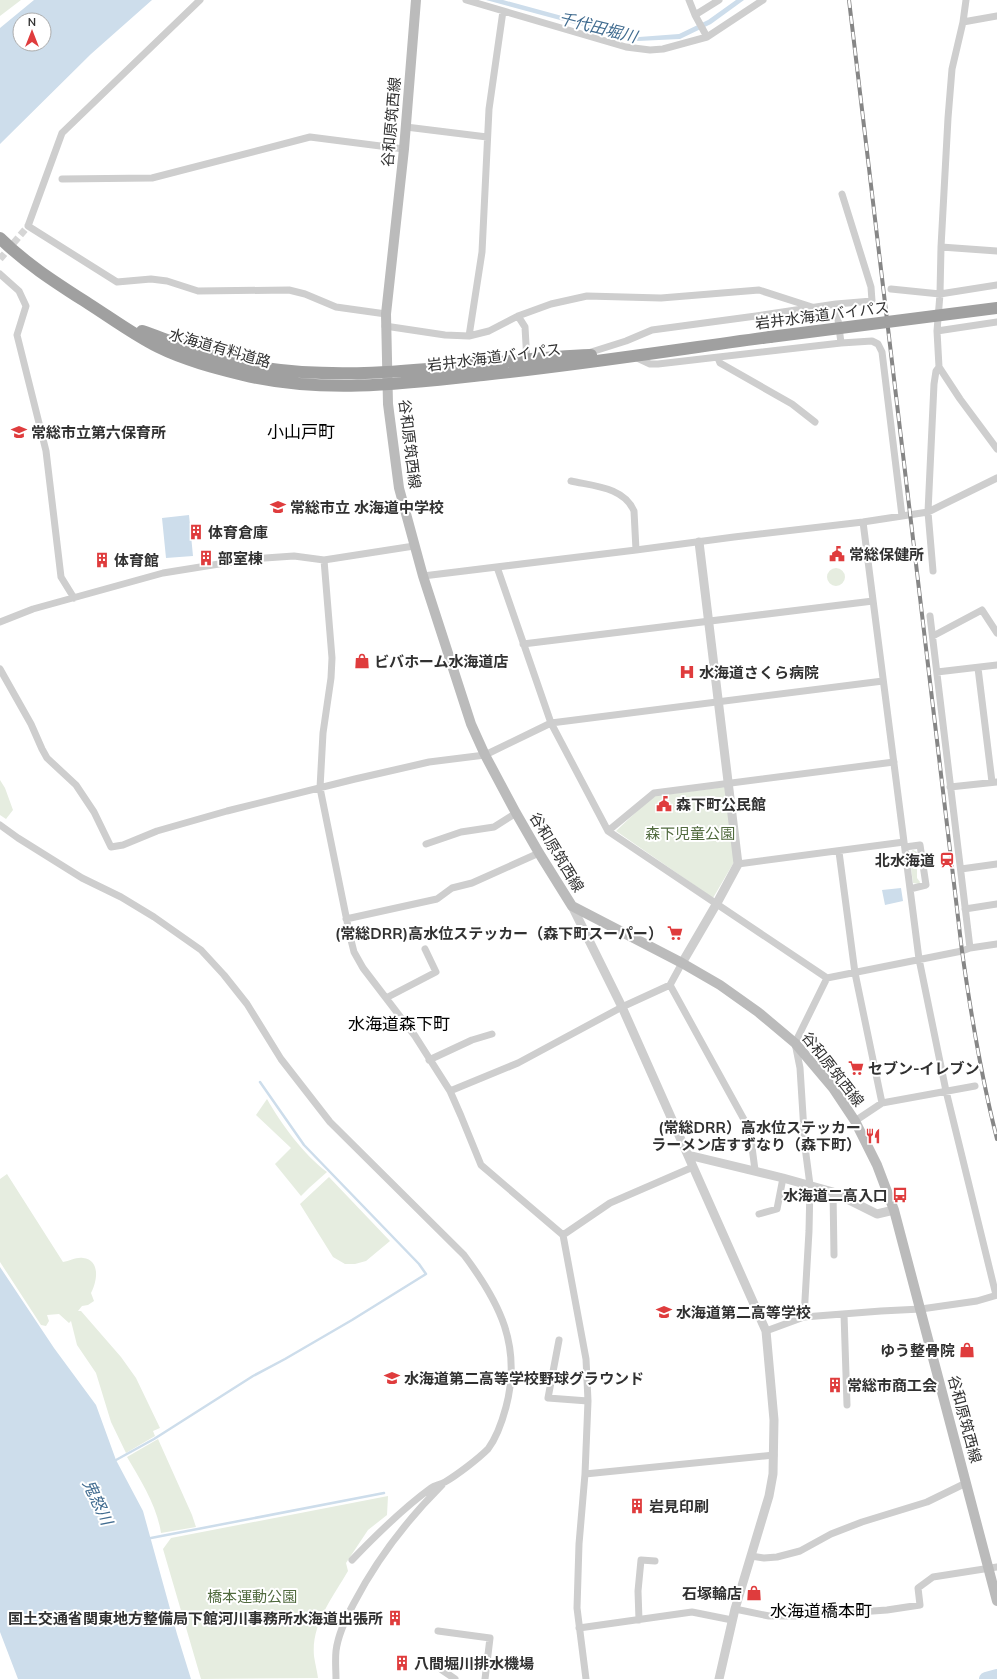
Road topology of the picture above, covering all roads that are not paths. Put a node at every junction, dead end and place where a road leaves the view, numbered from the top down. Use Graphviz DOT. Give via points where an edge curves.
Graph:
graph roads {
  1 [pos="200,0"];
  2 [pos="416,0"];
  3 [pos="466,0"];
  4 [pos="689,0"];
  5 [pos="719,0"];
  6 [pos="763,0"];
  7 [pos="966,0"];
  8 [pos="503,11"];
  9 [pos="695,15"];
  10 [pos="997,16"];
  11 [pos="963,22"];
  12 [pos="707,37"];
  13 [pos="406,127"];
  14 [pos="487,137"];
  15 [pos="404,148"];
  16 [pos="62,179"];
  17 [pos="842,194"];
  18 [pos="0,238"];
  19 [pos="941,248"];
  20 [pos="997,251"];
  21 [pos="0,274"];
  22 [pos="997,285"];
  23 [pos="891,289"];
  24 [pos="940,294"];
  25 [pos="836,304"];
  26 [pos="815,308"];
  27 [pos="997,308"];
  28 [pos="386,314"];
  29 [pos="518,316"];
  30 [pos="997,322"];
  31 [pos="385,326"];
  32 [pos="937,332"];
  33 [pos="469,336"];
  34 [pos="841,343"];
  35 [pos="652,353"];
  36 [pos="631,355"];
  37 [pos="573,356"];
  38 [pos="718,358"];
  39 [pos="527,364"];
  40 [pos="939,366"];
  41 [pos="388,379"];
  42 [pos="814,422"];
  43 [pos="997,449"];
  44 [pos="997,478"];
  45 [pos="571,481"];
  46 [pos="928,512"];
  47 [pos="902,516"];
  48 [pos="863,522"];
  49 [pos="698,542"];
  50 [pos="414,546"];
  51 [pos="636,550"];
  52 [pos="324,560"];
  53 [pos="497,567"];
  54 [pos="933,570"];
  55 [pos="423,576"];
  56 [pos="74,598"];
  57 [pos="873,601"];
  58 [pos="930,616"];
  59 [pos="0,622"];
  60 [pos="708,622"];
  61 [pos="997,633"];
  62 [pos="933,636"];
  63 [pos="523,644"];
  64 [pos="997,665"];
  65 [pos="978,668"];
  66 [pos="0,669"];
  67 [pos="937,672"];
  68 [pos="883,681"];
  69 [pos="718,701"];
  70 [pos="551,723"];
  71 [pos="485,755"];
  72 [pos="894,762"];
  73 [pos="994,782"];
  74 [pos="729,783"];
  75 [pos="950,787"];
  76 [pos="320,788"];
  77 [pos="516,813"];
  78 [pos="0,825"];
  79 [pos="608,831"];
  80 [pos="426,844"];
  81 [pos="904,845"];
  82 [pos="839,852"];
  83 [pos="539,853"];
  84 [pos="738,864"];
  85 [pos="997,864"];
  86 [pos="961,868"];
  87 [pos="910,889"];
  88 [pos="717,903"];
  89 [pos="997,904"];
  90 [pos="572,906"];
  91 [pos="965,908"];
  92 [pos="346,919"];
  93 [pos="997,944"];
  94 [pos="970,948"];
  95 [pos="425,949"];
  96 [pos="919,959"];
  97 [pos="682,963"];
  98 [pos="855,973"];
  99 [pos="827,978"];
  100 [pos="670,985"];
  101 [pos="386,998"];
  102 [pos="622,1007"];
  103 [pos="492,1034"];
  104 [pos="795,1043"];
  105 [pos="429,1060"];
  106 [pos="975,1086"];
  107 [pos="450,1091"];
  108 [pos="946,1091"];
  109 [pos="882,1103"];
  110 [pos="855,1122"];
  111 [pos="688,1155"];
  112 [pos="693,1166"];
  113 [pos="754,1170"];
  114 [pos="783,1178"];
  115 [pos="810,1185"];
  116 [pos="833,1192"];
  117 [pos="894,1210"];
  118 [pos="759,1214"];
  119 [pos="563,1235"];
  120 [pos="834,1256"];
  121 [pos="997,1295"];
  122 [pos="921,1309"];
  123 [pos="844,1314"];
  124 [pos="804,1317"];
  125 [pos="766,1331"];
  126 [pos="559,1340"];
  127 [pos="588,1401"];
  128 [pos="847,1405"];
  129 [pos="774,1455"];
  130 [pos="585,1474"];
  131 [pos="444,1483"];
  132 [pos="966,1483"];
  133 [pos="752,1556"];
  134 [pos="352,1560"];
  135 [pos="655,1561"];
  136 [pos="993,1568"];
  137 [pos="997,1601"];
  138 [pos="735,1609"];
  139 [pos="639,1620"];
  140 [pos="732,1620"];
  141 [pos="579,1628"];
  142 [pos="438,1631"];
  143 [pos="442,1670"];
  144 [pos="336,1679"];
  145 [pos="455,1679"];
  146 [pos="485,1679"];
  147 [pos="586,1679"];
  148 [pos="719,1679"];
  1 -- 28 [label="street" via="62,133 28,226 117,282 151,279 167,281 198,291 289,290 336,307"];
  2 -- 13 [label="main road, 谷和原筑西線"];
  3 -- 8 [label="street"];
  4 -- 9 [label="street"];
  5 -- 9 [label="street"];
  6 -- 12 [label="street"];
  7 -- 11 [label="street"];
  8 -- 12 [label="street" via="626,47 663,50"];
  8 -- 14 [label="street"];
  9 -- 12 [label="street"];
  10 -- 11 [label="street"];
  11 -- 19 [label="street" via="952,69"];
  13 -- 14 [label="street"];
  13 -- 15 [label="main road, 谷和原筑西線"];
  14 -- 33 [label="street" via="482,252"];
  15 -- 16 [label="street" via="310,137 152,178"];
  15 -- 28 [label="main road, 谷和原筑西線"];
  17 -- 25 [label="street" via="871,287 872,301"];
  18 -- 41 [label="highway, 水海道有料道路" via="54,281 122,325 158,346 192,360 243,375 299,384 340,386"];
  19 -- 20 [label="street"];
  19 -- 24 [label="street"];
  21 -- 56 [label="street" via="19,291 26,306 17,335 46,451 61,577"];
  22 -- 24 [label="street"];
  23 -- 24 [label="street"];
  24 -- 32 [label="street"];
  25 -- 26 [label="street"];
  25 -- 34 [label="street"];
  26 -- 29 [label="street" via="759,290 747,290 661,298 587,296 550,304"];
  26 -- 37 [label="street" via="652,330 604,349"];
  27 -- 35 [label="highway, 岩井水海道バイパス, bridge"];
  28 -- 31 [label="main road, 谷和原筑西線"];
  29 -- 33 [label="street" via="489,331"];
  29 -- 39 [label="street" via="525,327"];
  30 -- 32 [label="street"];
  31 -- 33 [label="street"];
  31 -- 41 [label="main road, 谷和原筑西線"];
  32 -- 40 [label="street"];
  34 -- 38 [label="street"];
  34 -- 47 [label="street" via="872,341 878,344 882,352"];
  35 -- 36 [label="highway, 岩井水海道バイパス"];
  35 -- 37 [label="highway, 岩井水海道バイパス"];
  36 -- 38 [label="street" via="650,364"];
  36 -- 39 [label="highway, 岩井水海道バイパス"];
  37 -- 39 [label="highway, 岩井水海道バイパス"];
  38 -- 42 [label="street" via="720,363 792,404"];
  39 -- 41 [label="highway, 岩井水海道バイパス"];
  40 -- 43 [label="street"];
  40 -- 46 [label="street" via="934,384"];
  41 -- 50 [label="main road, 谷和原筑西線" via="388,404 398,481"];
  44 -- 46 [label="street"];
  45 -- 51 [label="street" via="617,492 632,506"];
  46 -- 47 [label="street"];
  46 -- 54 [label="street"];
  47 -- 48 [label="street"];
  48 -- 49 [label="street"];
  48 -- 57 [label="street"];
  49 -- 51 [label="street"];
  49 -- 60 [label="street"];
  50 -- 52 [label="street"];
  50 -- 55 [label="main road, 谷和原筑西線"];
  51 -- 53 [label="street"];
  52 -- 56 [label="street" via="288,556 250,559 163,573"];
  52 -- 76 [label="street" via="332,678 322,733"];
  53 -- 55 [label="street"];
  53 -- 63 [label="street"];
  55 -- 71 [label="main road, 谷和原筑西線" via="471,724"];
  56 -- 59 [label="street"];
  57 -- 60 [label="street"];
  57 -- 68 [label="street"];
  58 -- 62 [label="street"];
  60 -- 63 [label="street"];
  60 -- 69 [label="street"];
  61 -- 62 [label="street" via="982,610"];
  62 -- 67 [label="street"];
  63 -- 70 [label="street"];
  64 -- 65 [label="street"];
  65 -- 67 [label="street"];
  65 -- 73 [label="street"];
  66 -- 76 [label="street" via="47,758 76,784 94,812 110,847 227,811"];
  67 -- 75 [label="street"];
  68 -- 69 [label="street"];
  68 -- 72 [label="street"];
  69 -- 70 [label="street"];
  69 -- 74 [label="street"];
  70 -- 71 [label="street"];
  70 -- 79 [label="street"];
  71 -- 76 [label="street" via="406,767"];
  71 -- 77 [label="main road, 谷和原筑西線"];
  72 -- 74 [label="street"];
  72 -- 81 [label="street"];
  73 -- 75 [label="street"];
  74 -- 79 [label="street" via="654,793"];
  74 -- 84 [label="street"];
  75 -- 86 [label="street"];
  76 -- 92 [label="street"];
  77 -- 80 [label="street" via="494,827 461,832"];
  77 -- 83 [label="main road, 谷和原筑西線"];
  78 -- 131 [label="street" via="82,878 154,917 201,950 247,1004 281,1059 330,1122 464,1256 480,1277 500,1315 511,1349 512,1374 508,1399 503,1421 487,1449"];
  79 -- 88 [label="street"];
  81 -- 82 [label="street"];
  81 -- 87 [label="street"];
  81 -- 87 [label="street" via="920,845 926,885"];
  82 -- 84 [label="street"];
  82 -- 98 [label="street"];
  83 -- 90 [label="main road, 谷和原筑西線"];
  83 -- 92 [label="street" via="472,883 452,888 436,899"];
  84 -- 88 [label="street"];
  85 -- 86 [label="street"];
  86 -- 91 [label="street"];
  87 -- 96 [label="street"];
  88 -- 97 [label="street"];
  88 -- 99 [label="street"];
  89 -- 91 [label="street"];
  90 -- 97 [label="main road, 谷和原筑西線"];
  90 -- 102 [label="street"];
  91 -- 94 [label="street"];
  92 -- 101 [label="street" via="354,952"];
  93 -- 94 [label="street"];
  94 -- 96 [label="street"];
  95 -- 101 [label="street" via="436,972"];
  96 -- 98 [label="street"];
  96 -- 108 [label="street"];
  97 -- 100 [label="street"];
  97 -- 104 [label="main road, 谷和原筑西線" via="739,998"];
  98 -- 99 [label="street"];
  98 -- 109 [label="street"];
  99 -- 104 [label="street"];
  100 -- 102 [label="street"];
  100 -- 113 [label="street" via="747,1125"];
  101 -- 105 [label="street" via="415,1036"];
  102 -- 107 [label="street" via="518,1063"];
  102 -- 111 [label="street"];
  103 -- 105 [label="street" via="472,1040"];
  104 -- 110 [label="main road, 谷和原筑西線" via="833,1088"];
  104 -- 115 [label="street" via="800,1068"];
  105 -- 107 [label="street"];
  106 -- 108 [label="street"];
  107 -- 119 [label="street" via="480,1165"];
  108 -- 109 [label="street"];
  108 -- 121 [label="street"];
  109 -- 110 [label="street"];
  110 -- 117 [label="main road, 谷和原筑西線" via="877,1165"];
  111 -- 112 [label="street"];
  111 -- 113 [label="street"];
  112 -- 119 [label="street" via="610,1203"];
  112 -- 125 [label="street"];
  113 -- 114 [label="street"];
  114 -- 115 [label="street"];
  114 -- 118 [label="street" via="777,1209"];
  115 -- 116 [label="street"];
  115 -- 124 [label="street"];
  116 -- 117 [label="street" via="877,1214"];
  116 -- 120 [label="street"];
  117 -- 122 [label="main road, 谷和原筑西線"];
  119 -- 127 [label="street" via="584,1343"];
  121 -- 122 [label="street" via="976,1301"];
  122 -- 123 [label="street"];
  122 -- 132 [label="main road, 谷和原筑西線"];
  123 -- 124 [label="street"];
  123 -- 128 [label="street"];
  124 -- 125 [label="street"];
  125 -- 129 [label="street" via="773,1406"];
  126 -- 127 [label="street" via="548,1398"];
  127 -- 130 [label="street"];
  129 -- 130 [label="street"];
  129 -- 133 [label="street" via="769,1496"];
  130 -- 141 [label="street" via="579,1544"];
  131 -- 134 [label="street" via="421,1496 379,1532"];
  131 -- 144 [label="street" via="388,1547 356,1600 338,1643 335,1658"];
  132 -- 133 [label="street" via="926,1502 844,1529 800,1551 777,1557"];
  132 -- 136 [label="main road, 谷和原筑西線"];
  133 -- 138 [label="street"];
  135 -- 139 [label="street" via="642,1560 638,1591"];
  136 -- 137 [label="main road, 谷和原筑西線"];
  136 -- 138 [label="street" via="934,1577 918,1588 920,1605 801,1616 769,1616"];
  138 -- 140 [label="street"];
  139 -- 140 [label="street" via="692,1612"];
  139 -- 141 [label="street"];
  140 -- 148 [label="street"];
  141 -- 147 [label="street"];
  142 -- 146 [label="street" via="490,1638"];
  143 -- 145 [label="street"];
}
